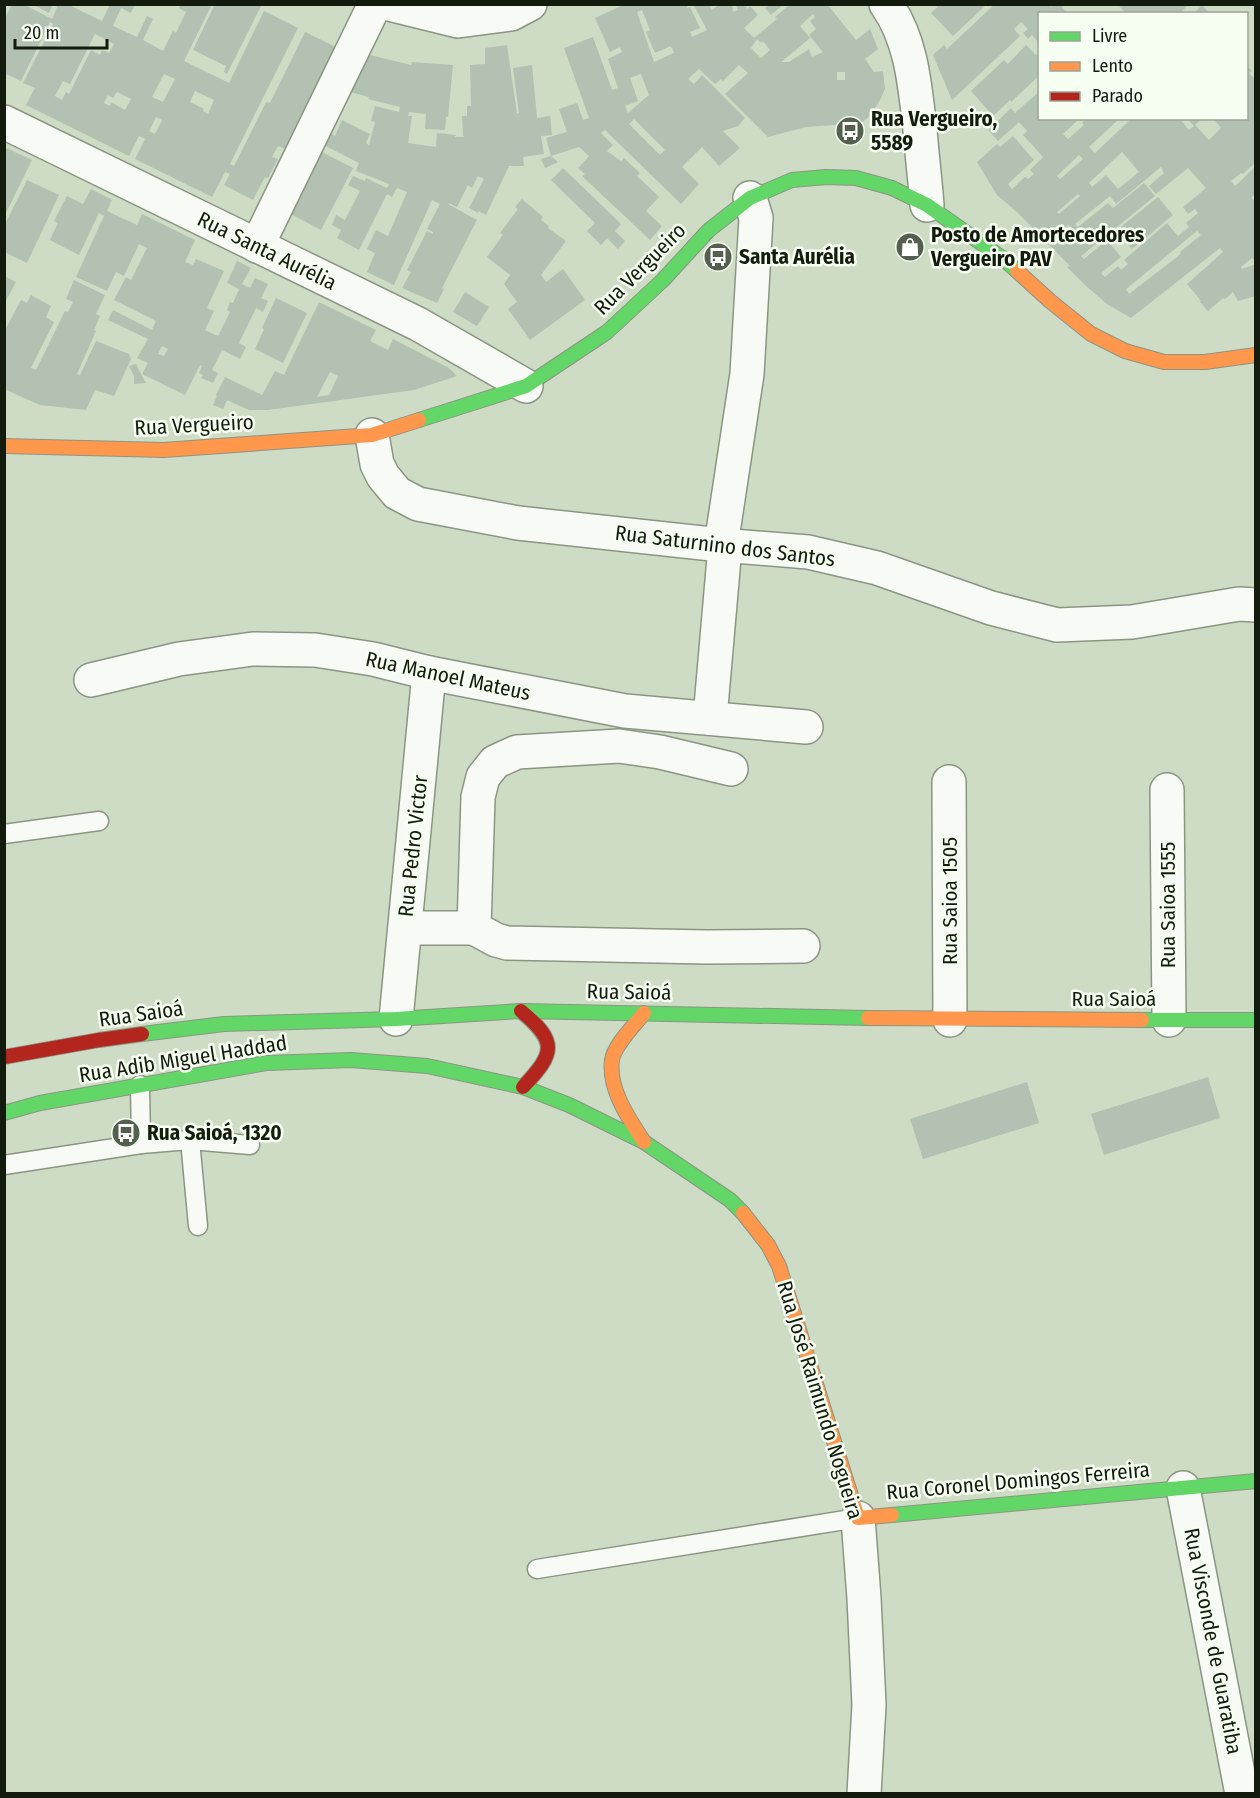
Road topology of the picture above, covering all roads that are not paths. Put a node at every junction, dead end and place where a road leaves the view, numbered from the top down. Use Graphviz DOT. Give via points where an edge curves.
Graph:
graph roads {
  1 [pos="375,4"];
  2 [pos="389,4"];
  3 [pos="530,4"];
  4 [pos="886,4"];
  5 [pos="4,122"];
  6 [pos="750,198"];
  7 [pos="927,205"];
  8 [pos="257,246"];
  9 [pos="1256,355"];
  10 [pos="526,386"];
  11 [pos="372,435"];
  12 [pos="8,443"];
  13 [pos="721,545"];
  14 [pos="1256,605"];
  15 [pos="429,673"];
  16 [pos="91,680"];
  17 [pos="710,718"];
  18 [pos="806,726"];
  19 [pos="731,769"];
  20 [pos="949,782"];
  21 [pos="1167,790"];
  22 [pos="99,821"];
  23 [pos="4,834"];
  24 [pos="405,928"];
  25 [pos="474,928"];
  26 [pos="803,946"];
  27 [pos="521,1011"];
  28 [pos="645,1013"];
  29 [pos="396,1019"];
  30 [pos="951,1020"];
  31 [pos="1169,1020"];
  32 [pos="1256,1020"];
  33 [pos="4,1057"];
  34 [pos="140,1085"];
  35 [pos="523,1087"];
  36 [pos="4,1113"];
  37 [pos="190,1140"];
  38 [pos="644,1142"];
  39 [pos="141,1144"];
  40 [pos="250,1145"];
  41 [pos="4,1165"];
  42 [pos="198,1226"];
  43 [pos="1256,1481"];
  44 [pos="1183,1488"];
  45 [pos="858,1518"];
  46 [pos="537,1569"];
  47 [pos="864,1794"];
  48 [pos="1242,1794"];
  1 -- 8 [label="street"];
  2 -- 3 [label="street" via="458,21 511,14"];
  4 -- 7 [label="street" via="904,39 915,83"];
  5 -- 8 [label="street, Rua Santa Aurélia"];
  6 -- 7 [label="street, Rua Vergueiro" via="792,180 856,178 892,188"];
  6 -- 10 [label="street, Rua Vergueiro" via="710,230 608,332"];
  6 -- 13 [label="street" via="756,218 747,374"];
  7 -- 9 [label="street, Rua Vergueiro" via="1005,261 1091,334 1125,351 1164,362 1205,362"];
  8 -- 10 [label="street, Rua Santa Aurélia" via="418,324"];
  10 -- 11 [label="street, Rua Vergueiro"];
  11 -- 12 [label="street, Rua Vergueiro" via="164,450"];
  11 -- 13 [label="street, Rua Saturnino dos Santos" via="383,476 397,493 418,504 518,524"];
  13 -- 14 [label="street, Rua Saturnino dos Santos" via="808,552 877,568 991,608 1057,625 1132,622 1239,604"];
  13 -- 17 [label="street" via="724,558"];
  15 -- 16 [label="street, Rua Manoel Mateus" via="315,650 253,649 179,659"];
  15 -- 17 [label="street, Rua Manoel Mateus" via="624,711"];
  15 -- 24 [label="street, Rua Pedro Victor"];
  17 -- 18 [label="street, Rua Manoel Mateus"];
  19 -- 25 [label="street" via="619,746 517,752 495,762 483,777 478,797"];
  20 -- 30 [label="street, Rua Saioa 1505"];
  21 -- 31 [label="street, Rua Saioa 1555"];
  22 -- 23 [label="lane"];
  24 -- 25 [label="street"];
  24 -- 29 [label="street, Rua Pedro Victor"];
  25 -- 26 [label="street" via="507,943"];
  27 -- 28 [label="street, Rua Saioá"];
  27 -- 29 [label="street, Rua Saioá"];
  27 -- 35 [label="street" via="549,1040 547,1060"];
  28 -- 30 [label="street, Rua Saioá"];
  28 -- 38 [label="street" via="612,1059 614,1087"];
  29 -- 33 [label="street, Rua Saioá" via="224,1024"];
  30 -- 31 [label="street, Rua Saioá"];
  31 -- 32 [label="street, Rua Saioá"];
  34 -- 35 [label="street, Rua Adib Miguel Haddad" via="266,1063 351,1060 427,1066"];
  34 -- 36 [label="street, Rua Adib Miguel Haddad"];
  34 -- 39 [label="lane"];
  35 -- 38 [label="street, Rua Adib Miguel Haddad"];
  37 -- 39 [label="lane"];
  37 -- 40 [label="lane"];
  37 -- 42 [label="lane"];
  38 -- 45 [label="street, Rua José Raimundo Nogueira" via="730,1200 768,1245 779,1266"];
  39 -- 41 [label="lane"];
  43 -- 44 [label="street, Rua Coronel Domingos Ferreira"];
  44 -- 45 [label="street, Rua Coronel Domingos Ferreira"];
  44 -- 48 [label="street, Rua Visconde de Guaratiba"];
  45 -- 46 [label="lane, Rua Coronel Domingos Ferreira"];
  45 -- 47 [label="street, Rua José Raimundo Nogueira" via="869,1706"];
}
